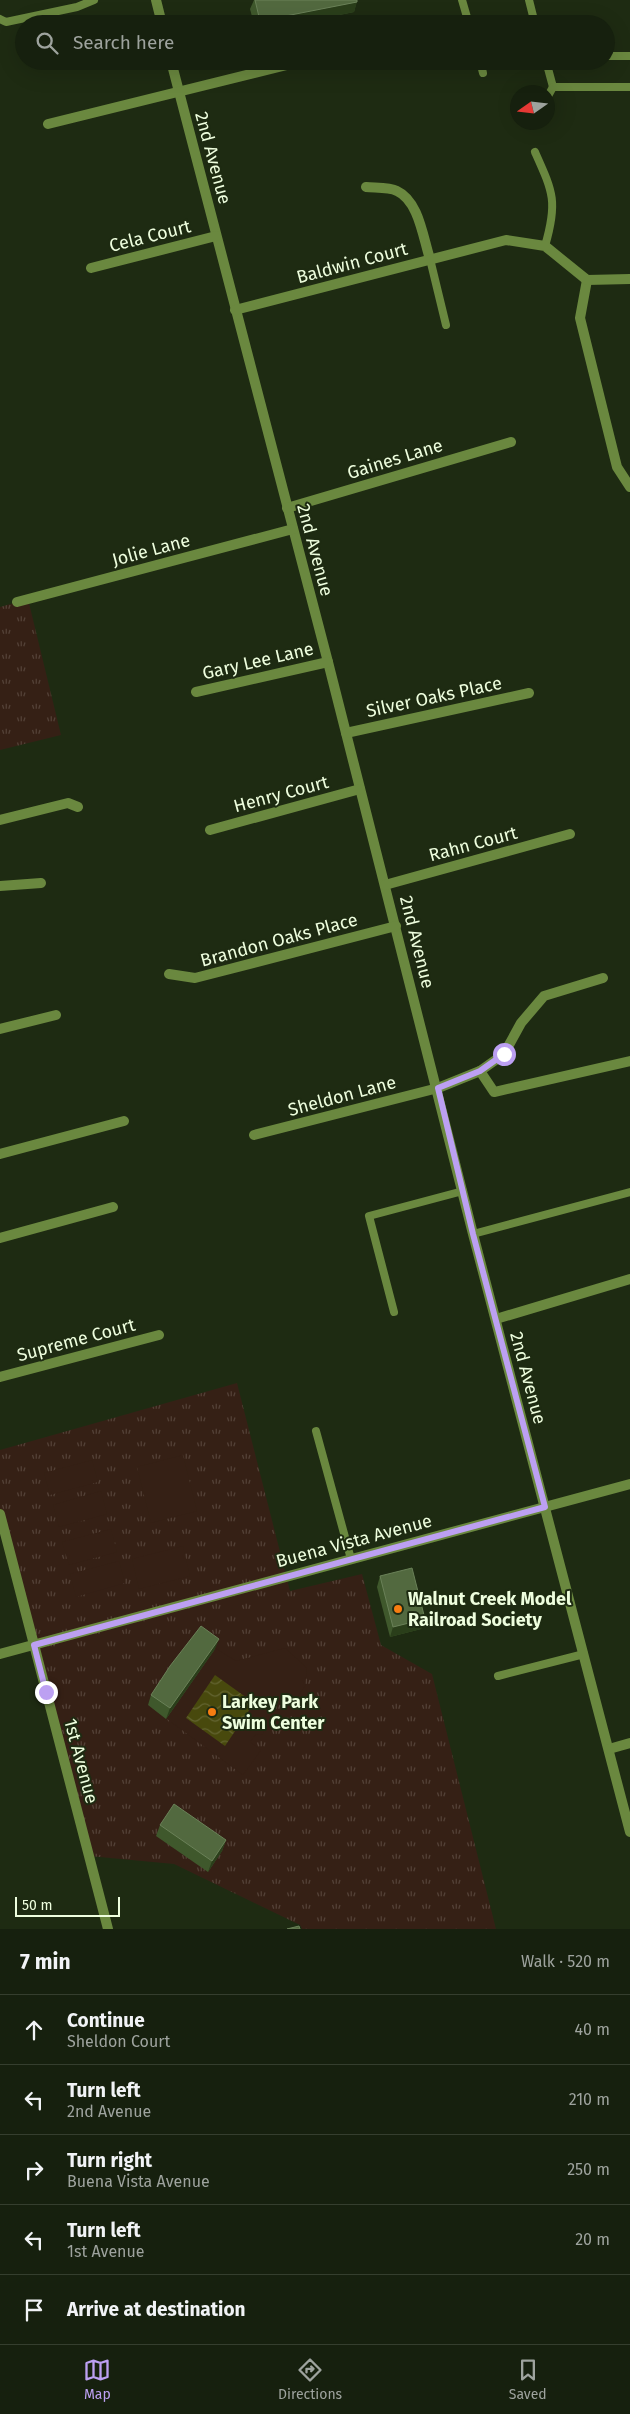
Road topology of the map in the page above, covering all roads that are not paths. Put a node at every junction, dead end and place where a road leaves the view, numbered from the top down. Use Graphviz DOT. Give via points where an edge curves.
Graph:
graph roads {
  1 [pos="94,0"];
  2 [pos="156,0"];
  3 [pos="462,0"];
  4 [pos="529,0"];
  5 [pos="39,15"];
  6 [pos="160,15"];
  7 [pos="466,15"];
  8 [pos="533,15"];
  9 [pos="0,20"];
  10 [pos="15,20"];
  11 [pos="615,56"];
  12 [pos="630,56"];
  13 [pos="173,70"];
  14 [pos="264,70"];
  15 [pos="482,70"];
  16 [pos="548,70"];
  17 [pos="483,73"];
  18 [pos="552,85"];
  19 [pos="555,87"];
  20 [pos="630,87"];
  21 [pos="178,90"];
  22 [pos="48,124"];
  23 [pos="535,152"];
  24 [pos="366,186"];
  25 [pos="216,236"];
  26 [pos="545,246"];
  27 [pos="430,259"];
  28 [pos="92,268"];
  29 [pos="587,280"];
  30 [pos="630,280"];
  31 [pos="236,310"];
  32 [pos="446,325"];
  33 [pos="511,442"];
  34 [pos="630,487"];
  35 [pos="288,508"];
  36 [pos="293,529"];
  37 [pos="17,602"];
  38 [pos="328,662"];
  39 [pos="196,692"];
  40 [pos="529,693"];
  41 [pos="346,733"];
  42 [pos="360,789"];
  43 [pos="78,808"];
  44 [pos="0,820"];
  45 [pos="210,830"];
  46 [pos="570,834"];
  47 [pos="41,883"];
  48 [pos="385,884"];
  49 [pos="0,886"];
  50 [pos="396,926"];
  51 [pos="169,974"];
  52 [pos="603,978"];
  53 [pos="56,1015"];
  54 [pos="0,1029"];
  55 [pos="630,1061"];
  56 [pos="480,1071"];
  57 [pos="438,1088"];
  58 [pos="124,1121"];
  59 [pos="254,1135"];
  60 [pos="0,1154"];
  61 [pos="463,1191"];
  62 [pos="630,1192"];
  63 [pos="114,1206"];
  64 [pos="473,1234"];
  65 [pos="0,1238"];
  66 [pos="630,1279"];
  67 [pos="394,1312"];
  68 [pos="496,1319"];
  69 [pos="160,1335"];
  70 [pos="0,1377"];
  71 [pos="316,1431"];
  72 [pos="630,1484"];
  73 [pos="545,1507"];
  74 [pos="0,1514"];
  75 [pos="351,1559"];
  76 [pos="34,1645"];
  77 [pos="0,1654"];
  78 [pos="584,1654"];
  79 [pos="498,1676"];
  80 [pos="630,1743"];
  81 [pos="609,1748"];
  82 [pos="630,1832"];
  83 [pos="108,1929"];
  1 -- 5 [label="lane"];
  2 -- 6 [label="street"];
  3 -- 7 [label="lane"];
  4 -- 8 [label="lane"];
  9 -- 10 [label="lane"];
  11 -- 12 [label="lane"];
  13 -- 21 [label="street, 2nd Avenue"];
  14 -- 21 [label="street"];
  15 -- 17 [label="lane"];
  16 -- 18 [label="lane"];
  19 -- 20 [label="lane"];
  21 -- 22 [label="street"];
  21 -- 25 [label="street, 2nd Avenue"];
  23 -- 26 [label="lane" via="552,190 552,224"];
  24 -- 27 [label="street, Baldwin Court" via="396,190 404,196 413,208"];
  25 -- 28 [label="street, Cela Court"];
  25 -- 31 [label="street, 2nd Avenue"];
  26 -- 27 [label="street" via="506,240"];
  26 -- 29 [label="street"];
  27 -- 31 [label="street, Baldwin Court"];
  27 -- 32 [label="lane"];
  29 -- 30 [label="street"];
  29 -- 34 [label="street" via="580,318 617,467"];
  31 -- 35 [label="street, 2nd Avenue"];
  33 -- 35 [label="street, Gaines Lane"];
  35 -- 36 [label="street, 2nd Avenue"];
  36 -- 37 [label="street, Jolie Lane"];
  36 -- 38 [label="street, 2nd Avenue"];
  38 -- 39 [label="street, Gary Lee Lane"];
  38 -- 41 [label="street, 2nd Avenue"];
  40 -- 41 [label="street, Silver Oaks Place"];
  41 -- 42 [label="street, 2nd Avenue"];
  42 -- 45 [label="street, Henry Court"];
  42 -- 48 [label="street, 2nd Avenue"];
  43 -- 44 [label="street" via="68,803"];
  46 -- 48 [label="street, Rahn Court"];
  47 -- 49 [label="street"];
  48 -- 50 [label="street, 2nd Avenue"];
  50 -- 51 [label="street, Brandon Oaks Place" via="195,978"];
  50 -- 57 [label="street, 2nd Avenue"];
  52 -- 56 [label="street, Sheldon Lane" via="544,996 521,1024 504,1054"];
  53 -- 54 [label="street"];
  55 -- 56 [label="street" via="494,1092"];
  56 -- 57 [label="street, Sheldon Lane"];
  57 -- 59 [label="street, Sheldon Lane"];
  57 -- 61 [label="street, 2nd Avenue"];
  58 -- 60 [label="street"];
  61 -- 64 [label="street, 2nd Avenue"];
  61 -- 67 [label="lane" via="369,1216"];
  62 -- 64 [label="lane"];
  63 -- 65 [label="street"];
  64 -- 68 [label="street, 2nd Avenue"];
  66 -- 68 [label="street"];
  68 -- 73 [label="street, 2nd Avenue"];
  69 -- 70 [label="street, Supreme Court"];
  71 -- 75 [label="lane"];
  72 -- 73 [label="street, Buena Vista Avenue"];
  73 -- 75 [label="street, Buena Vista Avenue"];
  73 -- 78 [label="street, 2nd Avenue"];
  74 -- 76 [label="street, 1st Avenue"];
  75 -- 76 [label="street, Buena Vista Avenue"];
  76 -- 77 [label="street, Buena Vista Avenue"];
  76 -- 83 [label="street, 1st Avenue"];
  78 -- 79 [label="lane"];
  78 -- 81 [label="street, 2nd Avenue"];
  80 -- 81 [label="street"];
  81 -- 82 [label="street, 2nd Avenue"];
}
